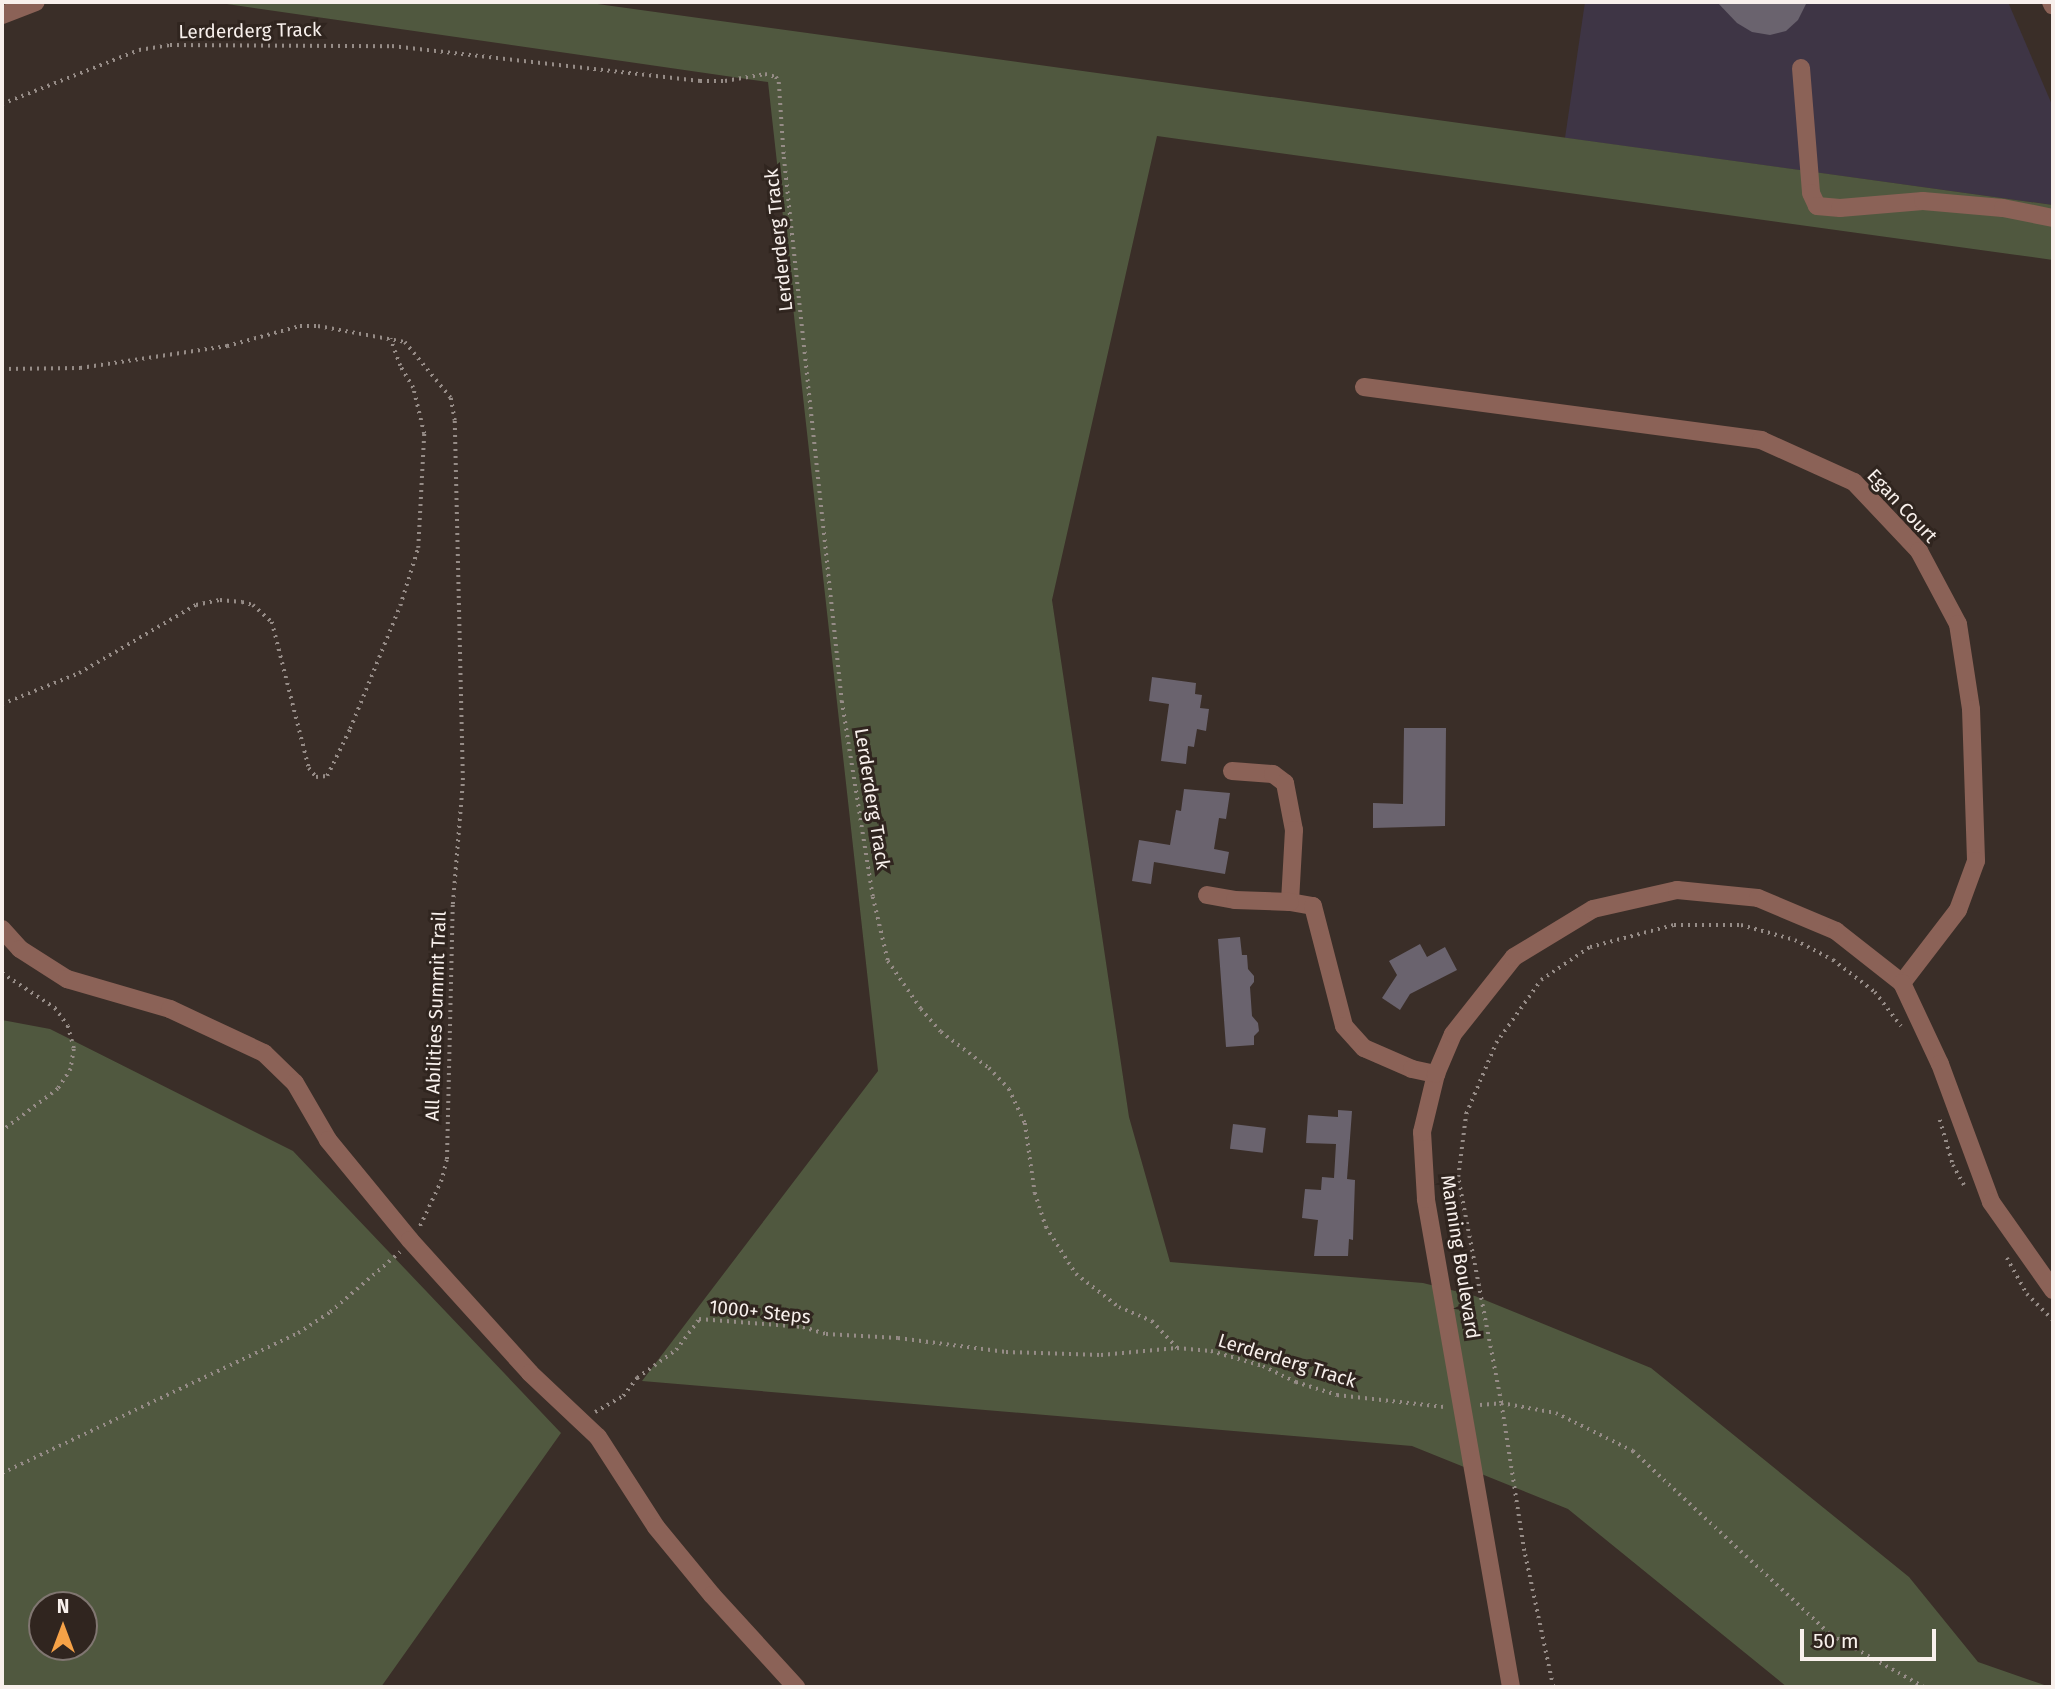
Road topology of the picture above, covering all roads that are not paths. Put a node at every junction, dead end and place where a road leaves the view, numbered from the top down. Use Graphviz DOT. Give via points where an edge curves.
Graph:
graph roads {
  1 [pos="36,2"];
  2 [pos="2,15"];
  3 [pos="1801,68"];
  4 [pos="2053,218"];
  5 [pos="1364,387"];
  6 [pos="1232,771"];
  7 [pos="1207,895"];
  8 [pos="1290,902"];
  9 [pos="2,929"];
  10 [pos="1902,984"];
  11 [pos="1436,1074"];
  12 [pos="2053,1290"];
  13 [pos="796,1687"];
  14 [pos="1511,1687"];
  1 -- 2 [label="street"];
  3 -- 4 [label="street" via="1811,193 1817,206 1923,201"];
  5 -- 10 [label="street, Egan Court" via="1761,440 1854,482 1919,551 1958,624 1971,709 1976,861 1958,910"];
  6 -- 8 [label="street" via="1273,774 1285,783 1294,830"];
  7 -- 8 [label="street"];
  8 -- 11 [label="street" via="1313,906 1344,1026 1364,1048"];
  9 -- 13 [label="street" via="20,949 66,979 170,1009 264,1053 295,1083 328,1140 410,1240 530,1373 598,1437 656,1527"];
  10 -- 11 [label="street, Manning Boulevard" via="1836,931 1758,898 1677,890 1593,909 1514,957 1453,1034"];
  10 -- 12 [label="street, Manning Boulevard" via="1940,1064 1991,1202"];
  11 -- 14 [label="street, Manning Boulevard" via="1422,1132 1426,1199"];
}
